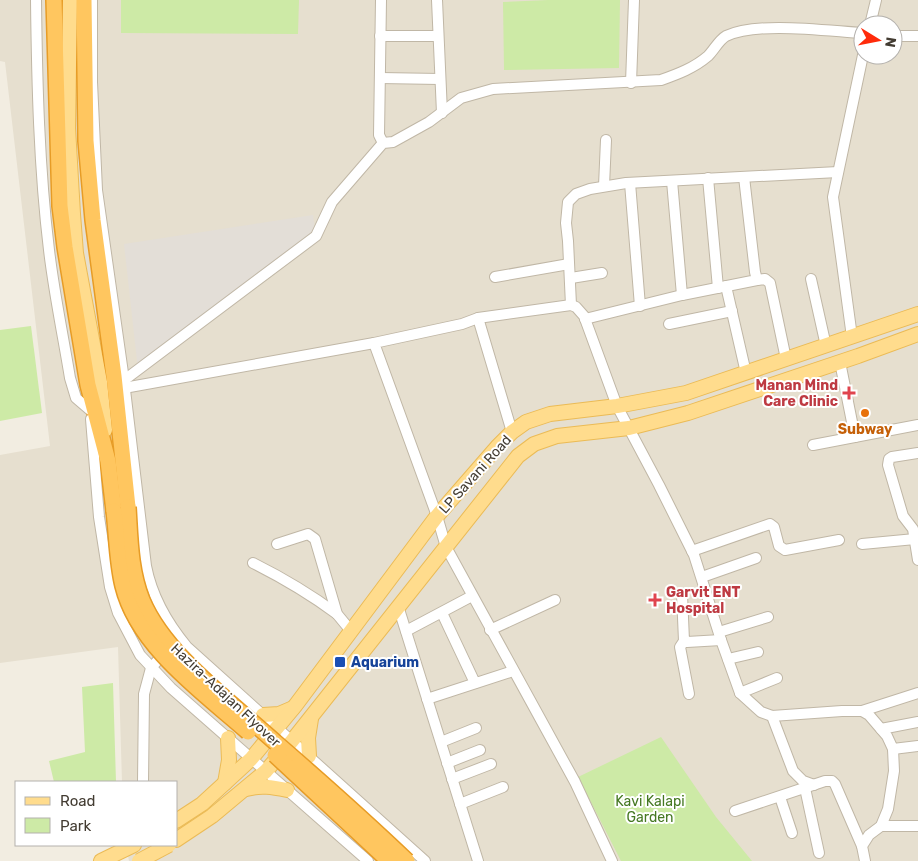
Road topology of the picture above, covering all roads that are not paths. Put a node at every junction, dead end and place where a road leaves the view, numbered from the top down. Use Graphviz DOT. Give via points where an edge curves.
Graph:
graph roads {
  1 [pos="36,0"];
  2 [pos="54,0"];
  3 [pos="70,0"];
  4 [pos="84,0"];
  5 [pos="92,0"];
  6 [pos="381,0"];
  7 [pos="437,0"];
  8 [pos="634,0"];
  9 [pos="876,0"];
  10 [pos="872,15"];
  11 [pos="853,32"];
  12 [pos="380,36"];
  13 [pos="438,36"];
  14 [pos="903,36"];
  15 [pos="918,36"];
  16 [pos="861,65"];
  17 [pos="380,78"];
  18 [pos="440,79"];
  19 [pos="631,83"];
  20 [pos="442,113"];
  21 [pos="606,140"];
  22 [pos="383,143"];
  23 [pos="838,172"];
  24 [pos="744,177"];
  25 [pos="708,178"];
  26 [pos="672,181"];
  27 [pos="630,183"];
  28 [pos="604,186"];
  29 [pos="569,264"];
  30 [pos="602,273"];
  31 [pos="495,277"];
  32 [pos="571,278"];
  33 [pos="811,279"];
  34 [pos="757,280"];
  35 [pos="722,287"];
  36 [pos="682,295"];
  37 [pos="571,305"];
  38 [pos="640,306"];
  39 [pos="732,311"];
  40 [pos="918,314"];
  41 [pos="478,318"];
  42 [pos="585,319"];
  43 [pos="669,324"];
  44 [pos="918,334"];
  45 [pos="852,337"];
  46 [pos="374,343"];
  47 [pos="826,346"];
  48 [pos="786,359"];
  49 [pos="840,362"];
  50 [pos="746,373"];
  51 [pos="94,384"];
  52 [pos="124,385"];
  53 [pos="617,406"];
  54 [pos="90,410"];
  55 [pos="918,425"];
  56 [pos="629,428"];
  57 [pos="512,432"];
  58 [pos="856,437"];
  59 [pos="813,445"];
  60 [pos="918,453"];
  61 [pos="115,458"];
  62 [pos="121,509"];
  63 [pos="437,516"];
  64 [pos="915,539"];
  65 [pos="839,540"];
  66 [pos="277,544"];
  67 [pos="862,544"];
  68 [pos="446,547"];
  69 [pos="692,551"];
  70 [pos="756,558"];
  71 [pos="918,560"];
  72 [pos="253,563"];
  73 [pos="702,577"];
  74 [pos="682,594"];
  75 [pos="472,596"];
  76 [pos="555,600"];
  77 [pos="398,606"];
  78 [pos="442,613"];
  79 [pos="337,614"];
  80 [pos="768,617"];
  81 [pos="490,630"];
  82 [pos="351,631"];
  83 [pos="406,631"];
  84 [pos="720,636"];
  85 [pos="178,637"];
  86 [pos="684,641"];
  87 [pos="758,652"];
  88 [pos="728,659"];
  89 [pos="151,668"];
  90 [pos="513,671"];
  91 [pos="777,678"];
  92 [pos="475,683"];
  93 [pos="740,693"];
  94 [pos="918,693"];
  95 [pos="689,694"];
  96 [pos="428,700"];
  97 [pos="295,706"];
  98 [pos="862,711"];
  99 [pos="313,714"];
  100 [pos="262,715"];
  101 [pos="772,716"];
  102 [pos="918,722"];
  103 [pos="277,728"];
  104 [pos="476,728"];
  105 [pos="881,729"];
  106 [pos="228,738"];
  107 [pos="292,740"];
  108 [pos="441,742"];
  109 [pos="918,746"];
  110 [pos="893,749"];
  111 [pos="480,750"];
  112 [pos="309,756"];
  113 [pos="251,759"];
  114 [pos="447,763"];
  115 [pos="491,764"];
  116 [pos="266,771"];
  117 [pos="452,779"];
  118 [pos="143,781"];
  119 [pos="225,783"];
  120 [pos="810,786"];
  121 [pos="503,787"];
  122 [pos="243,790"];
  123 [pos="287,790"];
  124 [pos="780,797"];
  125 [pos="460,804"];
  126 [pos="735,812"];
  127 [pos="178,820"];
  128 [pos="881,826"];
  129 [pos="918,826"];
  130 [pos="792,833"];
  131 [pos="178,839"];
  132 [pos="132,846"];
  133 [pos="148,846"];
  134 [pos="167,846"];
  135 [pos="862,846"];
  136 [pos="819,853"];
  137 [pos="101,861"];
  138 [pos="140,861"];
  139 [pos="152,861"];
  140 [pos="368,861"];
  141 [pos="389,861"];
  142 [pos="407,861"];
  143 [pos="425,861"];
  144 [pos="478,861"];
  145 [pos="612,861"];
  146 [pos="865,861"];
  1 -- 54 [label="street" via="38,97 49,251 71,384 76,398"];
  2 -- 51 [label="highway" via="60,206 65,247"];
  3 -- 51 [label="main road" via="68,128 73,214"];
  4 -- 61 [label="highway" via="86,141 114,376"];
  5 -- 52 [label="street" via="92,82 98,190"];
  6 -- 12 [label="street"];
  7 -- 13 [label="street"];
  8 -- 19 [label="street"];
  9 -- 10 [label="street"];
  11 -- 19 [label="street" via="746,30 724,37 709,55 686,71 661,80"];
  12 -- 13 [label="street"];
  12 -- 17 [label="street"];
  13 -- 18 [label="street"];
  14 -- 15 [label="street"];
  16 -- 23 [label="street"];
  17 -- 18 [label="street"];
  17 -- 22 [label="street" via="379,135"];
  18 -- 20 [label="street"];
  19 -- 20 [label="street" via="493,89 461,98"];
  20 -- 22 [label="street" via="393,142"];
  21 -- 28 [label="street"];
  22 -- 52 [label="street" via="332,202 316,236"];
  23 -- 24 [label="street"];
  23 -- 45 [label="street" via="832,197"];
  24 -- 25 [label="street"];
  24 -- 34 [label="street"];
  25 -- 26 [label="street"];
  25 -- 35 [label="street"];
  26 -- 27 [label="street"];
  26 -- 36 [label="street"];
  27 -- 28 [label="street"];
  27 -- 38 [label="street"];
  28 -- 29 [label="street" via="576,194 568,202"];
  29 -- 31 [label="street"];
  29 -- 32 [label="street"];
  30 -- 32 [label="street"];
  32 -- 37 [label="street"];
  33 -- 47 [label="street"];
  34 -- 35 [label="street"];
  34 -- 48 [label="street" via="765,279 770,283"];
  35 -- 36 [label="street"];
  35 -- 39 [label="street"];
  36 -- 38 [label="street"];
  37 -- 41 [label="street"];
  37 -- 42 [label="street"];
  38 -- 42 [label="street"];
  39 -- 43 [label="street"];
  39 -- 50 [label="street"];
  40 -- 45 [label="main road, LP Savani Road"];
  41 -- 46 [label="street"];
  41 -- 57 [label="street"];
  42 -- 53 [label="street"];
  44 -- 49 [label="main road, LP Savani Road"];
  45 -- 47 [label="main road, LP Savani Road"];
  46 -- 52 [label="street"];
  46 -- 63 [label="street"];
  47 -- 48 [label="main road, LP Savani Road"];
  48 -- 50 [label="main road, LP Savani Road"];
  49 -- 56 [label="main road, LP Savani Road" via="688,413"];
  49 -- 58 [label="street"];
  50 -- 53 [label="main road, LP Savani Road" via="686,393"];
  51 -- 54 [label="street"];
  51 -- 61 [label="highway"];
  52 -- 85 [label="street" via="147,571 162,613"];
  53 -- 56 [label="street"];
  53 -- 57 [label="main road, LP Savani Road" via="550,414 526,422"];
  54 -- 89 [label="street" via="110,587 118,613"];
  55 -- 58 [label="street"];
  56 -- 68 [label="main road, LP Savani Road" via="557,436 534,444 518,456"];
  56 -- 69 [label="street"];
  57 -- 63 [label="main road, LP Savani Road"];
  58 -- 59 [label="street"];
  60 -- 64 [label="street" via="892,457 888,465 903,516 913,529"];
  61 -- 62 [label="highway, Hazira-Adajan Flyover"];
  62 -- 141 [label="highway, Hazira-Adajan Flyover, bridge" via="124,588 135,615 154,645 176,670 283,762"];
  62 -- 142 [label="highway, Hazira-Adajan Flyover, bridge" via="134,577 142,601 158,630 189,665"];
  63 -- 68 [label="street"];
  63 -- 82 [label="main road, LP Savani Road"];
  64 -- 67 [label="street"];
  64 -- 71 [label="street"];
  65 -- 69 [label="street" via="785,550 779,546 774,527 770,524"];
  66 -- 79 [label="street" via="308,534 315,539"];
  68 -- 75 [label="street"];
  68 -- 77 [label="main road, LP Savani Road"];
  69 -- 73 [label="street"];
  70 -- 73 [label="street"];
  72 -- 79 [label="street" via="282,577"];
  73 -- 84 [label="street"];
  74 -- 86 [label="street"];
  75 -- 78 [label="street"];
  75 -- 81 [label="street"];
  76 -- 81 [label="street"];
  77 -- 83 [label="street"];
  77 -- 99 [label="main road, LP Savani Road"];
  78 -- 83 [label="street"];
  78 -- 92 [label="street"];
  79 -- 82 [label="street"];
  80 -- 84 [label="street"];
  81 -- 90 [label="street"];
  82 -- 97 [label="main road, LP Savani Road"];
  83 -- 96 [label="street"];
  84 -- 86 [label="street"];
  84 -- 88 [label="street"];
  85 -- 89 [label="street"];
  85 -- 100 [label="street"];
  86 -- 95 [label="street" via="680,647"];
  87 -- 88 [label="street"];
  88 -- 93 [label="street"];
  89 -- 106 [label="street"];
  89 -- 118 [label="street" via="144,694"];
  90 -- 92 [label="street"];
  90 -- 145 [label="street" via="574,782"];
  91 -- 93 [label="street"];
  92 -- 96 [label="street"];
  93 -- 101 [label="street" via="761,712"];
  94 -- 98 [label="street"];
  96 -- 108 [label="street"];
  97 -- 100 [label="main road" via="279,714"];
  97 -- 103 [label="main road, LP Savani Road"];
  98 -- 101 [label="street"];
  98 -- 105 [label="street" via="869,714"];
  99 -- 107 [label="main road, LP Savani Road"];
  99 -- 112 [label="main road" via="308,738"];
  100 -- 103 [label="street"];
  101 -- 120 [label="street" via="793,771"];
  102 -- 105 [label="street"];
  103 -- 107 [label="street"];
  103 -- 113 [label="main road, LP Savani Road"];
  104 -- 108 [label="street"];
  105 -- 110 [label="street"];
  106 -- 113 [label="street"];
  106 -- 119 [label="main road"];
  107 -- 112 [label="street"];
  107 -- 116 [label="main road, LP Savani Road"];
  108 -- 114 [label="street"];
  109 -- 110 [label="street"];
  110 -- 128 [label="street" via="894,783"];
  111 -- 114 [label="street"];
  112 -- 143 [label="street"];
  113 -- 116 [label="street"];
  113 -- 119 [label="main road, LP Savani Road"];
  114 -- 117 [label="street"];
  115 -- 117 [label="street"];
  116 -- 122 [label="main road, LP Savani Road"];
  116 -- 123 [label="street"];
  117 -- 125 [label="street"];
  119 -- 127 [label="main road, LP Savani Road"];
  120 -- 124 [label="street"];
  120 -- 135 [label="street" via="829,780 835,784"];
  120 -- 136 [label="street"];
  121 -- 125 [label="street"];
  122 -- 123 [label="main road" via="263,786"];
  122 -- 131 [label="main road, LP Savani Road"];
  123 -- 140 [label="street"];
  124 -- 126 [label="street"];
  124 -- 130 [label="street"];
  125 -- 144 [label="street"];
  128 -- 129 [label="street"];
  128 -- 135 [label="street" via="869,835"];
  132 -- 137 [label="main road"];
  133 -- 139 [label="street"];
  134 -- 138 [label="main road, bridge"];
  135 -- 146 [label="street"];
}
